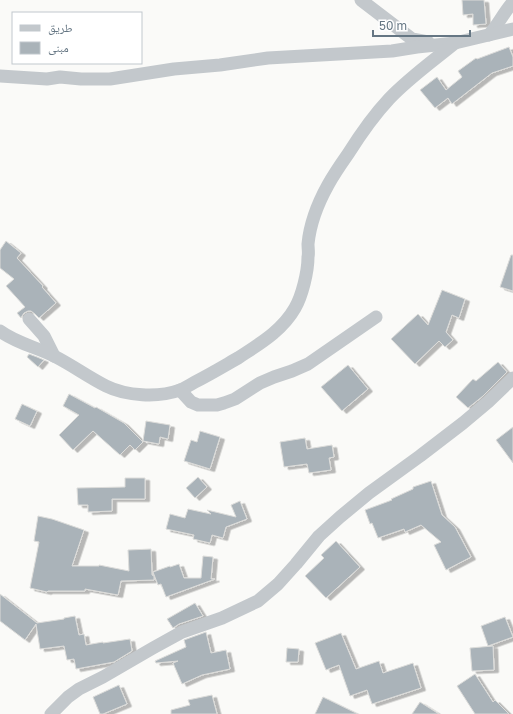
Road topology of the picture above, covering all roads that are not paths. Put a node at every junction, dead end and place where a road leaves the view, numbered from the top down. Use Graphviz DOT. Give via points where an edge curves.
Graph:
graph roads {
  1 [pos="361,0"];
  2 [pos="513,2"];
  3 [pos="513,29"];
  4 [pos="489,35"];
  5 [pos="455,43"];
  6 [pos="442,44"];
  7 [pos="0,76"];
  8 [pos="376,317"];
  9 [pos="29,319"];
  10 [pos="0,331"];
  11 [pos="54,356"];
  12 [pos="513,378"];
  13 [pos="180,390"];
  14 [pos="51,714"];
  1 -- 6 [label="street" via="412,40"];
  2 -- 4 [label="street"];
  3 -- 4 [label="street"];
  4 -- 5 [label="street"];
  5 -- 6 [label="street"];
  5 -- 13 [label="street" via="389,99 328,184 317,205 308,244 305,278 296,307 289,317 261,342"];
  6 -- 7 [label="street" via="392,51 268,58 110,79"];
  8 -- 13 [label="street" via="308,364 260,383 235,399 212,406 198,405 191,402"];
  9 -- 11 [label="street" via="44,336"];
  10 -- 11 [label="street"];
  11 -- 13 [label="street" via="115,390 145,395"];
  12 -- 14 [label="street" via="463,423 340,517 319,536 278,584 258,601 222,618 182,632 74,693"];
}
